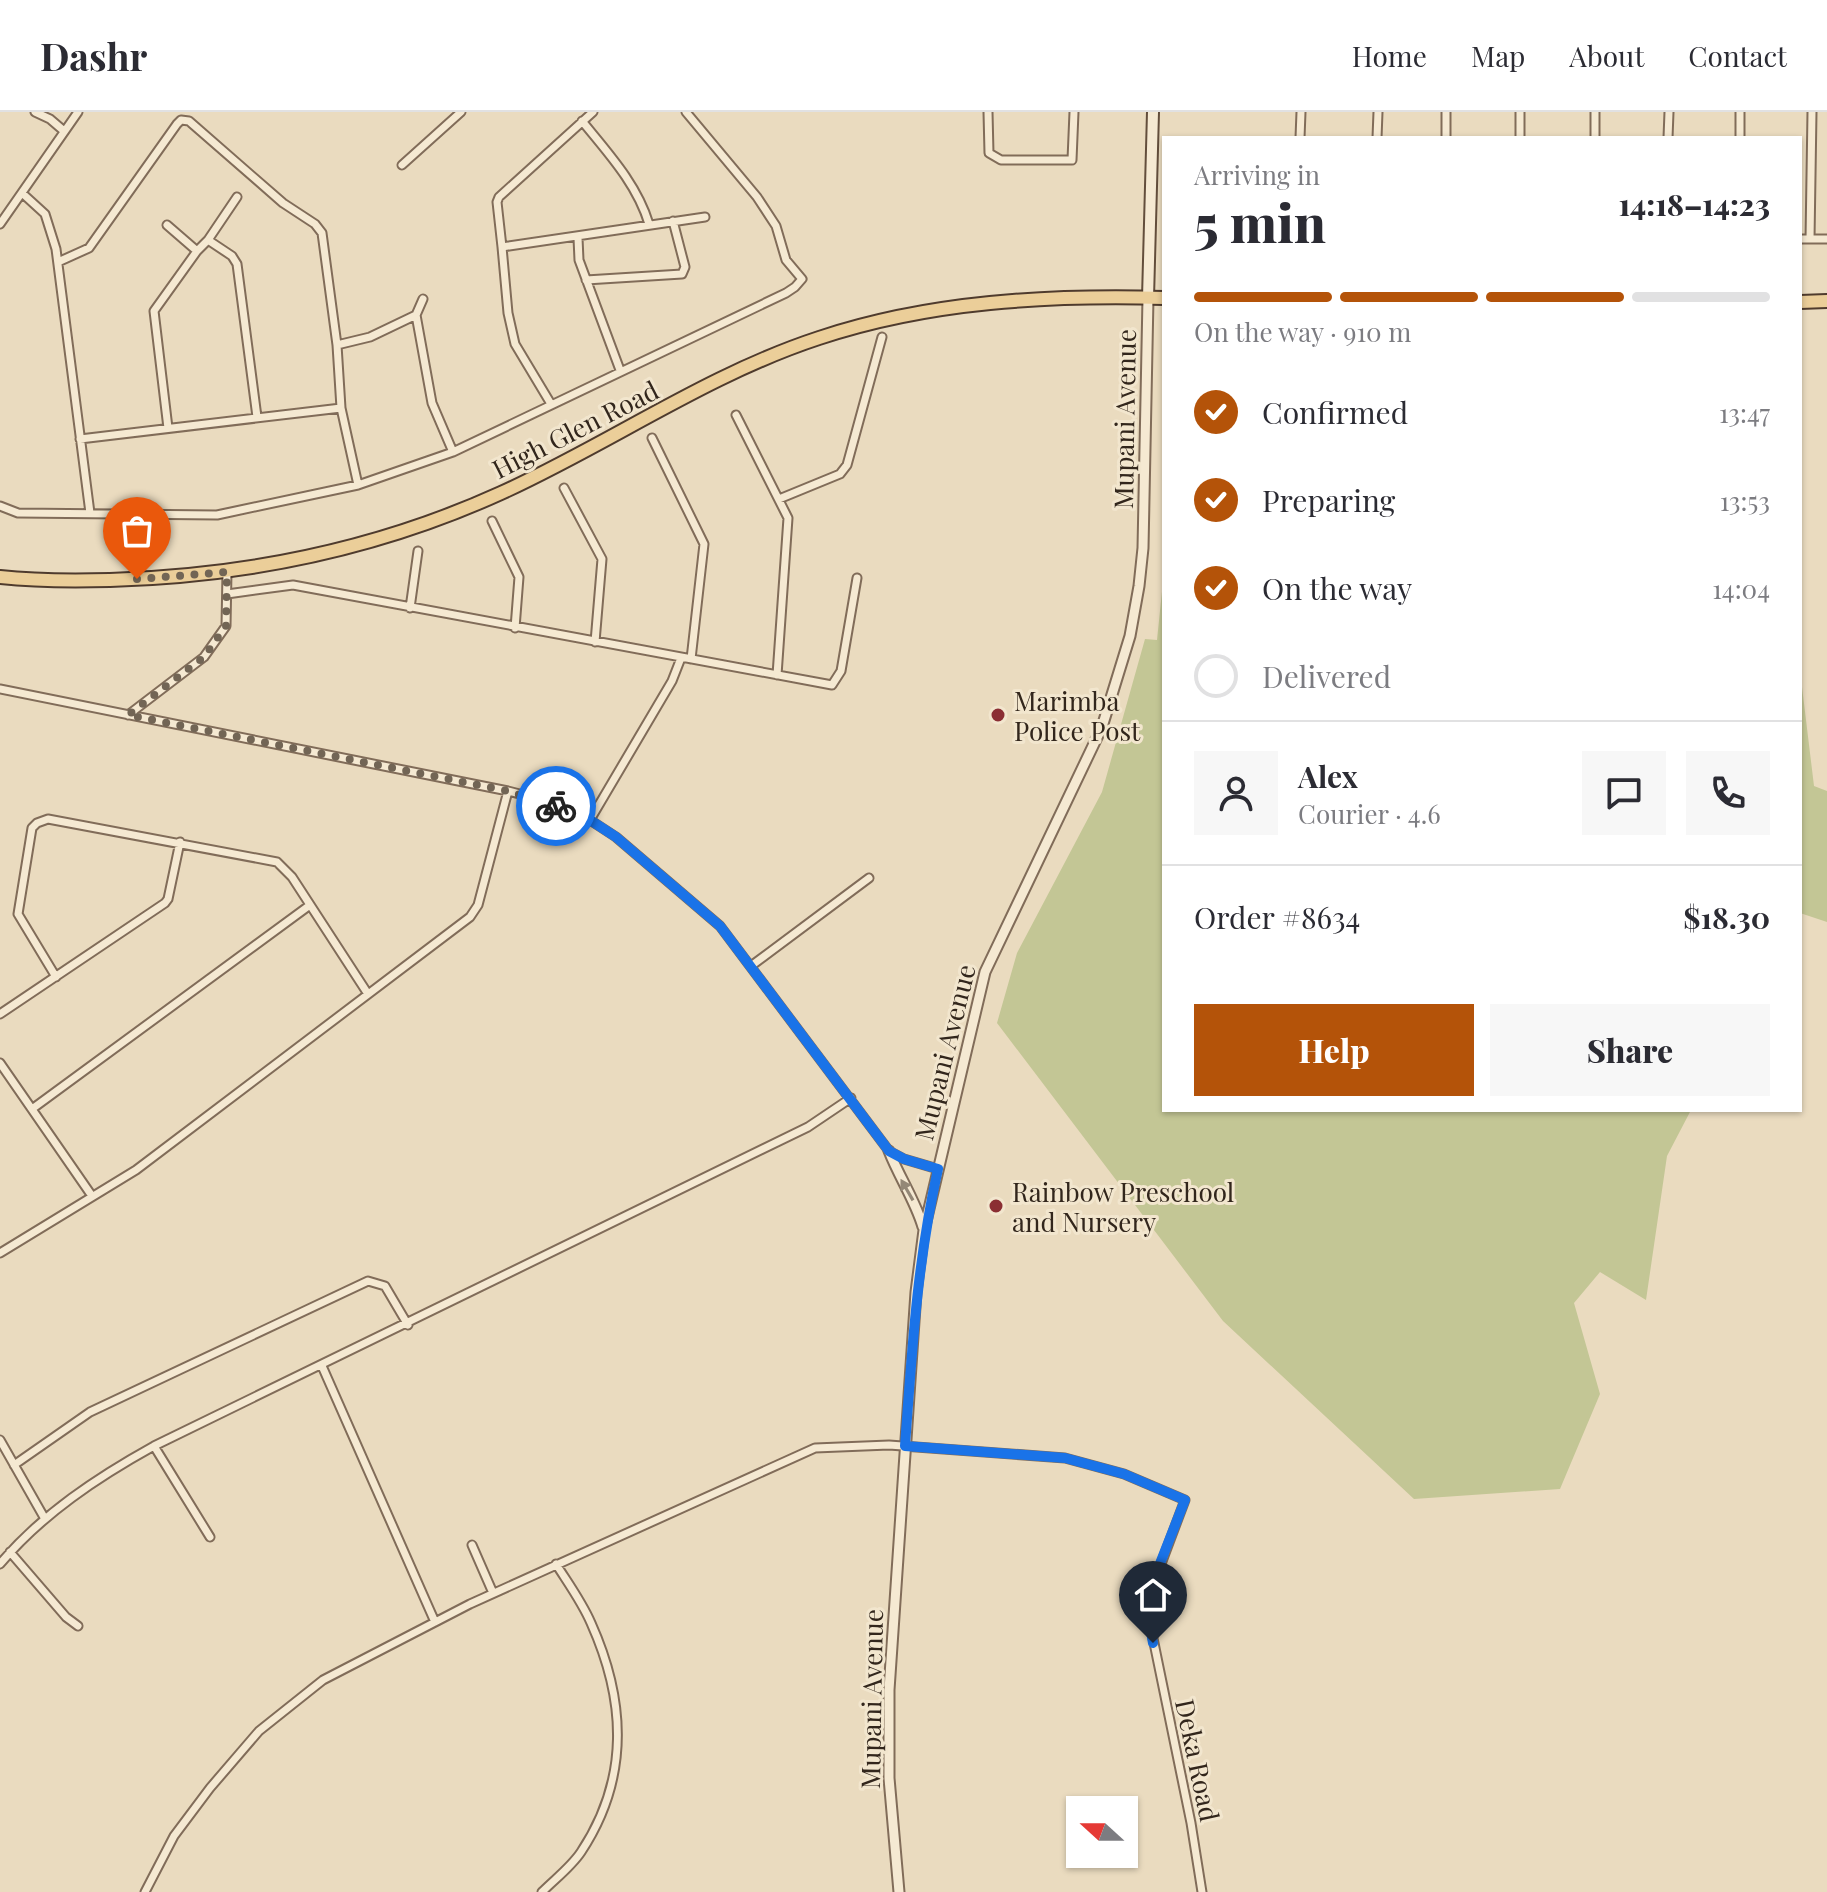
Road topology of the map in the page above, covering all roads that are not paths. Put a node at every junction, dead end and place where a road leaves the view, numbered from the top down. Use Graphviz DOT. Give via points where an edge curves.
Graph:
graph roads {
  1 [pos="35,112"];
  2 [pos="78,112"];
  3 [pos="461,112"];
  4 [pos="593,112"];
  5 [pos="686,112"];
  6 [pos="988,112"];
  7 [pos="1074,112"];
  8 [pos="1153,112"];
  9 [pos="1301,112"];
  10 [pos="1378,112"];
  11 [pos="1446,112"];
  12 [pos="1520,112"];
  13 [pos="1595,112"];
  14 [pos="1669,112"];
  15 [pos="1740,112"];
  16 [pos="1812,112"];
  17 [pos="582,121"];
  18 [pos="64,131"];
  19 [pos="1300,136"];
  20 [pos="1377,136"];
  21 [pos="1446,136"];
  22 [pos="1520,136"];
  23 [pos="1595,136"];
  24 [pos="1668,136"];
  25 [pos="1740,136"];
  26 [pos="402,165"];
  27 [pos="22,193"];
  28 [pos="237,197"];
  29 [pos="705,217"];
  30 [pos="673,221"];
  31 [pos="0,224"];
  32 [pos="649,224"];
  33 [pos="167,225"];
  34 [pos="578,238"];
  35 [pos="1802,239"];
  36 [pos="1810,239"];
  37 [pos="1827,239"];
  38 [pos="208,240"];
  39 [pos="502,247"];
  40 [pos="197,251"];
  41 [pos="58,262"];
  42 [pos="586,280"];
  43 [pos="1148,298"];
  44 [pos="1162,298"];
  45 [pos="423,299"];
  46 [pos="1827,301"];
  47 [pos="1802,302"];
  48 [pos="416,315"];
  49 [pos="882,337"];
  50 [pos="337,345"];
  51 [pos="620,370"];
  52 [pos="551,404"];
  53 [pos="341,408"];
  54 [pos="736,415"];
  55 [pos="257,417"];
  56 [pos="168,428"];
  57 [pos="652,438"];
  58 [pos="80,439"];
  59 [pos="453,452"];
  60 [pos="358,485"];
  61 [pos="564,488"];
  62 [pos="779,499"];
  63 [pos="0,506"];
  64 [pos="90,513"];
  65 [pos="492,521"];
  66 [pos="418,551"];
  67 [pos="227,572"];
  68 [pos="0,577"];
  69 [pos="857,578"];
  70 [pos="227,594"];
  71 [pos="410,608"];
  72 [pos="515,628"];
  73 [pos="595,642"];
  74 [pos="681,658"];
  75 [pos="691,659"];
  76 [pos="777,675"];
  77 [pos="0,689"];
  78 [pos="128,715"];
  79 [pos="508,791"];
  80 [pos="590,820"];
  81 [pos="180,842"];
  82 [pos="869,878"];
  83 [pos="310,905"];
  84 [pos="751,966"];
  85 [pos="56,977"];
  86 [pos="368,994"];
  87 [pos="0,1014"];
  88 [pos="0,1063"];
  89 [pos="851,1098"];
  90 [pos="32,1109"];
  91 [pos="889,1151"];
  92 [pos="938,1169"];
  93 [pos="92,1196"];
  94 [pos="924,1230"];
  95 [pos="0,1253"];
  96 [pos="408,1325"];
  97 [pos="322,1366"];
  98 [pos="0,1440"];
  99 [pos="154,1446"];
  100 [pos="905,1446"];
  101 [pos="14,1465"];
  102 [pos="45,1519"];
  103 [pos="210,1537"];
  104 [pos="472,1545"];
  105 [pos="10,1552"];
  106 [pos="0,1564"];
  107 [pos="556,1564"];
  108 [pos="493,1593"];
  109 [pos="435,1622"];
  110 [pos="78,1626"];
  111 [pos="145,1892"];
  112 [pos="542,1892"];
  113 [pos="899,1892"];
  114 [pos="1202,1892"];
  1 -- 18 [label="street"];
  2 -- 18 [label="street"];
  3 -- 26 [label="street"];
  4 -- 17 [label="street"];
  5 -- 51 [label="street" via="757,197 776,226 786,260 802,279 775,299"];
  6 -- 7 [label="street" via="989,153 1001,160 1072,160"];
  8 -- 43 [label="main road"];
  9 -- 19 [label="street"];
  10 -- 20 [label="street"];
  11 -- 21 [label="street"];
  12 -- 22 [label="street"];
  13 -- 23 [label="street"];
  14 -- 24 [label="street"];
  15 -- 25 [label="street"];
  16 -- 36 [label="street"];
  17 -- 32 [label="street" via="628,179"];
  17 -- 39 [label="street" via="499,197"];
  18 -- 27 [label="street"];
  27 -- 31 [label="street"];
  27 -- 41 [label="street" via="45,214"];
  28 -- 38 [label="street"];
  29 -- 30 [label="street"];
  30 -- 32 [label="street"];
  30 -- 42 [label="street" via="685,267 682,274"];
  32 -- 34 [label="street"];
  33 -- 40 [label="street"];
  34 -- 39 [label="street"];
  34 -- 42 [label="street"];
  35 -- 36 [label="street"];
  36 -- 37 [label="street"];
  38 -- 40 [label="street"];
  38 -- 55 [label="street" via="237,264"];
  39 -- 52 [label="street" via="515,344"];
  40 -- 56 [label="street" via="154,311"];
  41 -- 50 [label="street" via="89,248 177,124 187,120 320,228"];
  41 -- 58 [label="street"];
  42 -- 51 [label="street"];
  43 -- 44 [label="main road, High Glen Road"];
  43 -- 67 [label="main road, High Glen Road" via="1053,298 965,306 819,338 736,370 501,493 410,529 298,561"];
  43 -- 92 [label="street, Mupani Avenue" via="1143,548 1130,636 1096,741 985,972"];
  45 -- 48 [label="street"];
  46 -- 47 [label="main road"];
  48 -- 50 [label="street" via="370,337"];
  48 -- 59 [label="street" via="432,403"];
  49 -- 62 [label="street" via="847,465 840,474"];
  50 -- 53 [label="street"];
  51 -- 52 [label="street"];
  52 -- 59 [label="street"];
  53 -- 55 [label="street"];
  53 -- 60 [label="street"];
  54 -- 62 [label="street"];
  55 -- 56 [label="street"];
  56 -- 58 [label="street"];
  57 -- 75 [label="street" via="704,544"];
  58 -- 64 [label="street"];
  59 -- 60 [label="street"];
  60 -- 64 [label="street" via="217,515"];
  61 -- 73 [label="street" via="602,559"];
  62 -- 76 [label="street" via="788,518"];
  63 -- 64 [label="street" via="18,513"];
  65 -- 72 [label="street" via="519,577"];
  66 -- 71 [label="street"];
  67 -- 68 [label="main road, High Glen Road" via="107,580"];
  67 -- 70 [label="street"];
  69 -- 76 [label="street" via="837,679 832,685"];
  70 -- 71 [label="street" via="293,585"];
  70 -- 78 [label="street" via="226,626 204,657"];
  71 -- 72 [label="street"];
  72 -- 73 [label="street"];
  73 -- 74 [label="street"];
  74 -- 75 [label="street"];
  74 -- 80 [label="street"];
  75 -- 76 [label="street"];
  77 -- 78 [label="street"];
  78 -- 79 [label="street"];
  79 -- 80 [label="street"];
  79 -- 86 [label="street" via="478,905 470,917"];
  80 -- 84 [label="street" via="720,926"];
  81 -- 83 [label="street" via="277,862"];
  81 -- 85 [label="street" via="165,903"];
  81 -- 85 [label="street" via="54,819 32,828 18,914"];
  82 -- 84 [label="street"];
  83 -- 86 [label="street"];
  83 -- 90 [label="street"];
  84 -- 89 [label="street"];
  85 -- 87 [label="street"];
  86 -- 93 [label="street" via="136,1170"];
  88 -- 90 [label="street"];
  89 -- 91 [label="street"];
  89 -- 96 [label="street" via="808,1127"];
  90 -- 93 [label="street"];
  91 -- 92 [label="street"];
  94 -- 91 [label="street, one-way"];
  92 -- 94 [label="street, Mupani Avenue"];
  93 -- 95 [label="street"];
  94 -- 100 [label="street, Mupani Avenue"];
  96 -- 97 [label="street"];
  96 -- 101 [label="street" via="385,1286 368,1281 90,1412"];
  97 -- 99 [label="street"];
  97 -- 109 [label="street"];
  98 -- 101 [label="street"];
  99 -- 102 [label="street" via="104,1474"];
  99 -- 103 [label="street"];
  100 -- 107 [label="street" via="815,1448"];
  100 -- 113 [label="street, Mupani Avenue" via="889,1690 889,1778"];
  100 -- 114 [label="street, Deka Road" via="1065,1458 1112,1469 1185,1500 1146,1604"];
  101 -- 102 [label="street"];
  102 -- 105 [label="street"];
  104 -- 108 [label="street"];
  105 -- 106 [label="street"];
  105 -- 110 [label="street"];
  107 -- 108 [label="street"];
  107 -- 112 [label="street" via="590,1620 608,1667 620,1740 598,1822 579,1855"];
  108 -- 109 [label="street"];
  109 -- 111 [label="street" via="323,1680 259,1731 174,1836"];
}
